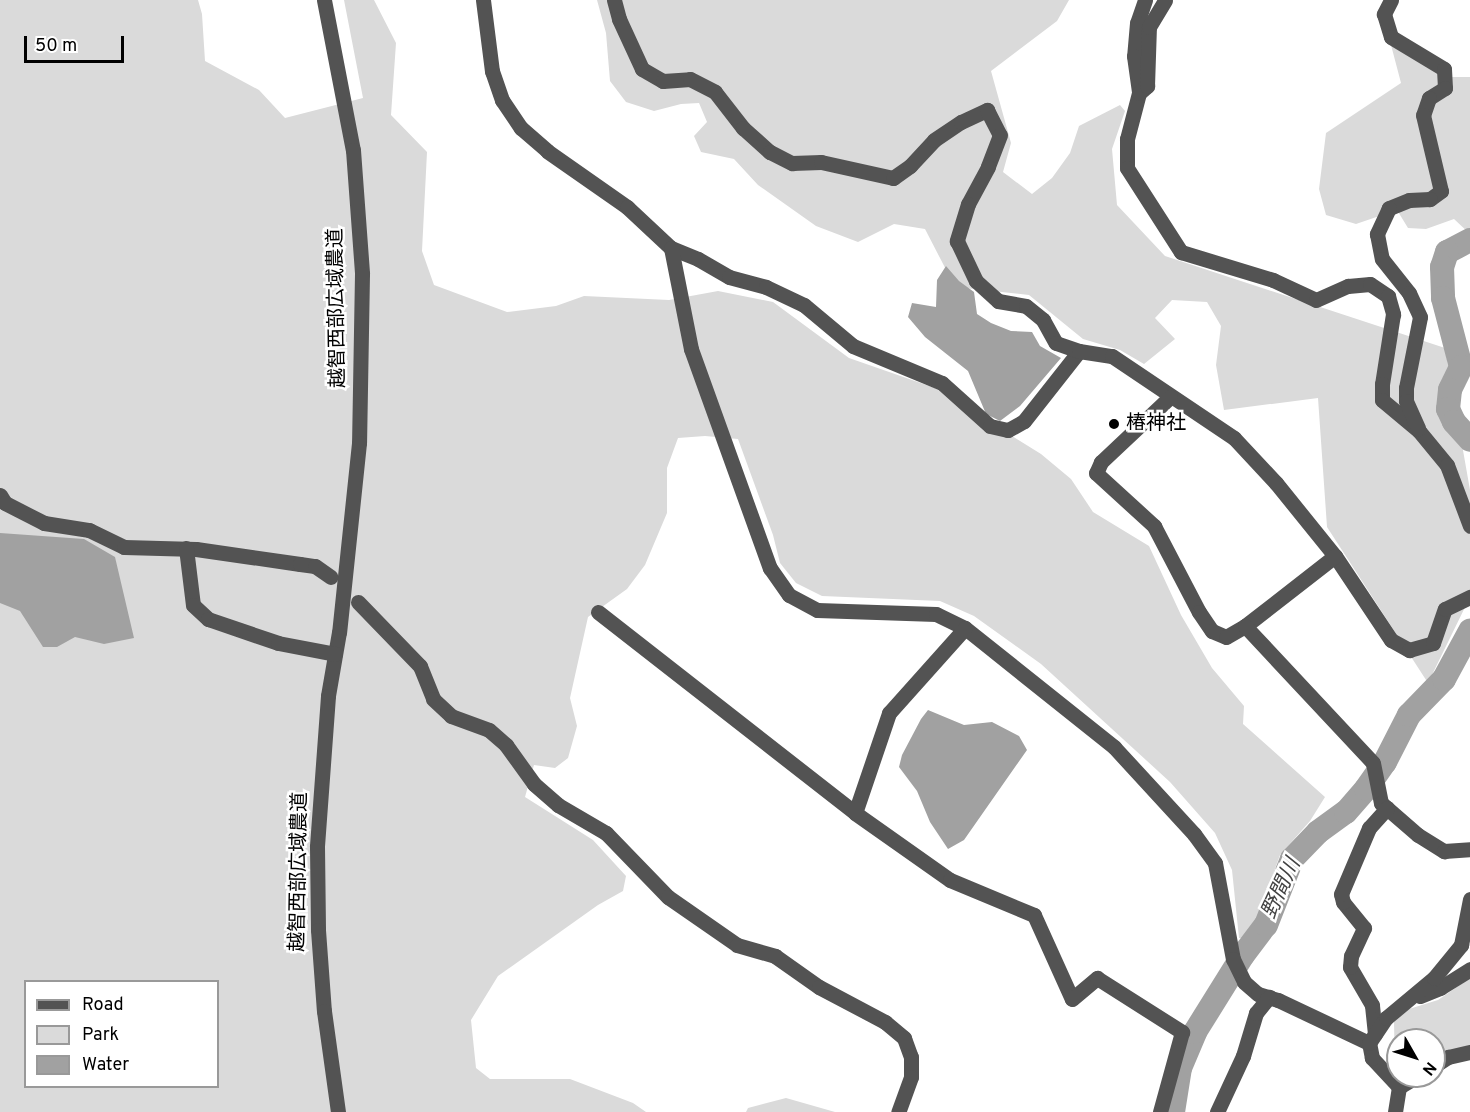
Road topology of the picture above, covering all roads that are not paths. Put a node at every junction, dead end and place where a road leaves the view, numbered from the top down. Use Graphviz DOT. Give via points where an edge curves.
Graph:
graph roads {
  1 [pos="324,0"];
  2 [pos="483,0"];
  3 [pos="614,0"];
  4 [pos="1145,0"];
  5 [pos="1165,0"];
  6 [pos="1390,0"];
  7 [pos="1139,93"];
  8 [pos="671,248"];
  9 [pos="1079,351"];
  10 [pos="1170,397"];
  11 [pos="1419,431"];
  12 [pos="0,495"];
  13 [pos="1470,526"];
  14 [pos="186,548"];
  15 [pos="1335,556"];
  16 [pos="331,578"];
  17 [pos="1470,597"];
  18 [pos="358,602"];
  19 [pos="598,612"];
  20 [pos="1245,626"];
  21 [pos="965,628"];
  22 [pos="335,654"];
  23 [pos="1387,808"];
  24 [pos="855,813"];
  25 [pos="1470,849"];
  26 [pos="1470,899"];
  27 [pos="1470,969"];
  28 [pos="1269,997"];
  29 [pos="1409,1001"];
  30 [pos="1372,1039"];
  31 [pos="1470,1052"];
  32 [pos="1446,1058"];
  33 [pos="1386,1076"];
  34 [pos="1399,1088"];
  35 [pos="338,1112"];
  36 [pos="898,1112"];
  37 [pos="1160,1112"];
  38 [pos="1217,1112"];
  39 [pos="1395,1112"];
  1 -- 22 [label="street, 越智西部広域農道" via="353,150 362,274 359,443"];
  2 -- 8 [label="street" via="492,71 501,100 521,128 627,207"];
  3 -- 9 [label="street" via="642,69 663,81 690,79 715,92 743,128 770,152 792,163 821,162 893,178 934,140 987,110 1000,135 968,204 957,241 976,281 998,301 1026,306 1043,320 1056,343"];
  4 -- 7 [label="street" via="1137,23 1134,56"];
  5 -- 7 [label="street" via="1149,27 1147,86"];
  6 -- 11 [label="street" via="1384,14 1391,38 1444,69 1445,88 1429,98 1423,115 1442,191 1430,199 1408,200 1389,208 1377,234 1382,259 1409,293 1420,317 1406,388 1406,401"];
  7 -- 11 [label="street" via="1126,139 1127,168 1180,252 1273,280 1316,300 1348,286 1370,284 1388,296 1393,314 1382,400"];
  8 -- 9 [label="street" via="804,305 853,346 942,383 990,426 1008,430 1024,421"];
  8 -- 21 [label="street" via="691,349 770,568 789,595 817,610 936,614"];
  9 -- 10 [label="street" via="1112,356"];
  10 -- 15 [label="street" via="1234,438"];
  10 -- 20 [label="street" via="1101,462 1096,473 1154,526 1212,631 1226,637"];
  11 -- 13 [label="street" via="1447,465"];
  12 -- 14 [label="street" via="5,503 44,523 89,530 124,547"];
  14 -- 16 [label="street" via="315,566"];
  14 -- 22 [label="street" via="193,605 208,619 278,643"];
  15 -- 17 [label="street" via="1391,640 1409,650 1433,642 1445,609"];
  15 -- 20 [label="street"];
  18 -- 36 [label="street" via="420,666 433,699 452,716 489,730 506,745 534,784 558,805 606,833 668,897 737,945 775,956 819,987 885,1022 904,1038 911,1057 911,1077"];
  19 -- 24 [label="street"];
  20 -- 23 [label="street" via="1373,763 1381,803"];
  21 -- 24 [label="street" via="889,713"];
  21 -- 28 [label="street" via="1114,747 1194,834 1215,863 1233,958 1244,982 1258,994"];
  22 -- 35 [label="street, 越智西部広域農道" via="328,696 317,847 324,1011"];
  23 -- 25 [label="street" via="1444,851"];
  23 -- 30 [label="street" via="1369,828 1341,894 1364,928 1350,967 1372,1005"];
  24 -- 37 [label="street" via="950,880 1034,915 1072,999 1097,978 1182,1032"];
  26 -- 29 [label="street" via="1461,945"];
  27 -- 29 [label="street"];
  28 -- 30 [label="street"];
  28 -- 38 [label="street" via="1256,1013 1243,1056"];
  29 -- 30 [label="street" via="1386,1018"];
  30 -- 33 [label="street" via="1372,1058"];
  31 -- 32 [label="street"];
  34 -- 39 [label="street"];
}
